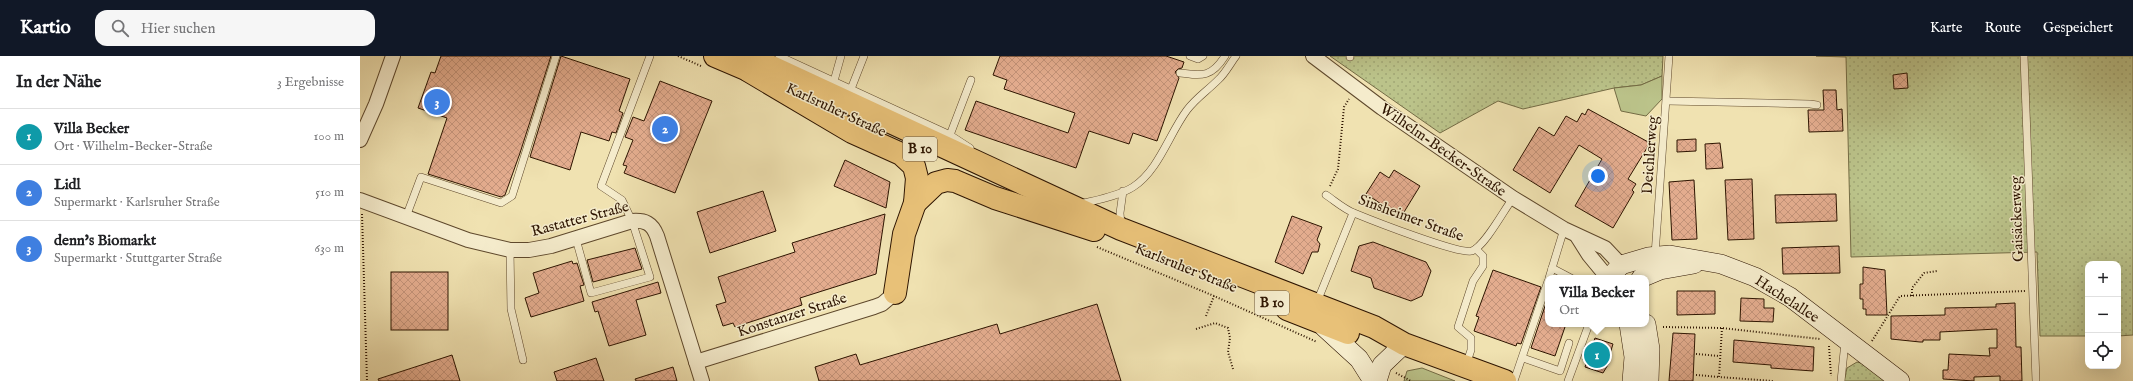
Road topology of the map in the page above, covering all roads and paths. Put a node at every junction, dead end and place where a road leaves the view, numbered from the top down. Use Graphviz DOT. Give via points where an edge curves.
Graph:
graph roads {
  1 [pos="393,56"];
  2 [pos="556,56"];
  3 [pos="650,56"];
  4 [pos="714,56"];
  5 [pos="780,56"];
  6 [pos="864,56"];
  7 [pos="1190,56"];
  8 [pos="1203,56"];
  9 [pos="1225,56"];
  10 [pos="1236,56"];
  11 [pos="1313,56"];
  12 [pos="1669,56"];
  13 [pos="2024,56"];
  14 [pos="840,57"];
  15 [pos="747,63"];
  16 [pos="1180,73"];
  17 [pos="971,80"];
  18 [pos="834,81"];
  19 [pos="851,89"];
  20 [pos="1356,89"];
  21 [pos="1667,102"];
  22 [pos="1817,105"];
  23 [pos="362,132"];
  24 [pos="950,135"];
  25 [pos="988,169"];
  26 [pos="1123,191"];
  27 [pos="1326,195"];
  28 [pos="1513,198"];
  29 [pos="361,200"];
  30 [pos="915,202"];
  31 [pos="1070,206"];
  32 [pos="1353,212"];
  33 [pos="406,217"];
  34 [pos="632,221"];
  35 [pos="1122,229"];
  36 [pos="1564,229"];
  37 [pos="1094,230"];
  38 [pos="576,239"];
  39 [pos="1476,248"];
  40 [pos="510,250"];
  41 [pos="1655,256"];
  42 [pos="1701,262"];
  43 [pos="1552,268"];
  44 [pos="1937,271"];
  45 [pos="1550,275"];
  46 [pos="1565,275"];
  47 [pos="1617,275"];
  48 [pos="1648,275"];
  49 [pos="1545,290"];
  50 [pos="2032,290"];
  51 [pos="895,293"];
  52 [pos="1214,296"];
  53 [pos="1912,296"];
  54 [pos="1317,313"];
  55 [pos="1206,316"];
  56 [pos="1649,325"];
  57 [pos="1588,327"];
  58 [pos="1640,327"];
  59 [pos="1641,327"];
  60 [pos="1722,328"];
  61 [pos="1196,329"];
  62 [pos="1845,340"];
  63 [pos="1569,343"];
  64 [pos="1404,344"];
  65 [pos="1862,352"];
  66 [pos="1696,354"];
  67 [pos="1719,356"];
  68 [pos="1523,358"];
  69 [pos="523,360"];
  70 [pos="696,362"];
  71 [pos="1466,367"];
  72 [pos="1233,369"];
  73 [pos="1696,375"];
  74 [pos="1719,377"];
  75 [pos="367,381"];
  76 [pos="702,381"];
  77 [pos="1373,381"];
  78 [pos="1377,381"];
  79 [pos="1390,381"];
  80 [pos="1505,381"];
  81 [pos="1514,381"];
  82 [pos="1568,381"];
  83 [pos="1632,381"];
  84 [pos="1649,381"];
  85 [pos="1773,381"];
  86 [pos="1830,381"];
  87 [pos="1841,381"];
  88 [pos="1900,381"];
  89 [pos="2036,381"];
  1 -- 23 [label="street"];
  2 -- 33 [label="lane" via="512,196 501,202 421,177"];
  3 -- 34 [label="lane" via="601,186 622,200"];
  4 -- 15 [label="main road, Karlsruher Straße / B 10"];
  5 -- 18 [label="lane"];
  6 -- 19 [label="lane"];
  7 -- 8 [label="lane" via="1198,59"];
  9 -- 16 [label="lane" via="1218,67 1204,76"];
  10 -- 26 [label="lane" via="1218,80 1199,94 1186,111 1142,180"];
  11 -- 20 [label="street, Wilhelm-Becker-Straße"];
  12 -- 21 [label="lane, Deichlerweg"];
  13 -- 50 [label="lane, Gaisäckerweg"];
  14 -- 18 [label="lane"];
  15 -- 25 [label="main road, Karlsruher Straße / B 10"];
  15 -- 30 [label="main road" via="765,82 852,132 909,160 916,169"];
  15 -- 37 [label="main road, Karlsruher Straße / B 10"];
  17 -- 24 [label="lane" via="956,125"];
  18 -- 19 [label="lane"];
  19 -- 24 [label="lane"];
  20 -- 27 [label="path" via="1344,107 1338,169"];
  20 -- 28 [label="street, Wilhelm-Becker-Straße"];
  21 -- 22 [label="lane"];
  21 -- 41 [label="lane, Deichlerweg"];
  24 -- 25 [label="lane" via="975,152"];
  25 -- 31 [label="main road, Karlsruher Straße / B 10"];
  26 -- 31 [label="lane"];
  26 -- 35 [label="lane" via="1120,213"];
  27 -- 32 [label="lane, Sinsheimer Straße"];
  28 -- 36 [label="street, Wilhelm-Becker-Straße"];
  28 -- 39 [label="lane, Sinsheimer Straße"];
  29 -- 33 [label="street, Rastatter Straße"];
  29 -- 75 [label="path"];
  30 -- 37 [label="main road" via="936,183 954,181 1002,201"];
  30 -- 51 [label="main road" via="904,234"];
  31 -- 35 [label="main road, Karlsruher Straße / B 10"];
  32 -- 39 [label="lane, Sinsheimer Straße" via="1462,251"];
  32 -- 54 [label="lane"];
  33 -- 40 [label="street, Rastatter Straße" via="474,242"];
  34 -- 38 [label="street, Rastatter Straße"];
  34 -- 38 [label="lane" via="650,277 591,293"];
  34 -- 70 [label="street, Rastatter Straße" via="646,222 654,230"];
  35 -- 54 [label="main road, Karlsruher Straße / B 10"];
  36 -- 43 [label="lane"];
  36 -- 47 [label="street, Wilhelm-Becker-Straße" via="1605,248"];
  37 -- 54 [label="main road, Karlsruher Straße / B 10"];
  38 -- 40 [label="street, Rastatter Straße" via="538,248"];
  39 -- 71 [label="lane" via="1483,256 1483,266 1473,281 1458,327 1471,338 1471,350"];
  40 -- 69 [label="lane" via="511,309"];
  41 -- 42 [label="street, Hachelallee"];
  41 -- 47 [label="street, Hachelallee"];
  42 -- 48 [label="street, Hachelallee" via="1660,270"];
  42 -- 62 [label="street, Hachelallee" via="1721,264 1771,285"];
  43 -- 45 [label="lane"];
  43 -- 46 [label="lane"];
  44 -- 53 [label="path" via="1924,273 1912,288"];
  49 -- 68 [label="lane"];
  50 -- 53 [label="path"];
  50 -- 89 [label="lane, Gaisäckerweg"];
  51 -- 70 [label="street, Konstanzer Straße" via="882,304"];
  52 -- 55 [label="path"];
  53 -- 65 [label="path" via="1900,296 1871,343"];
  54 -- 64 [label="main road, Karlsruher Straße / B 10" via="1374,327"];
  54 -- 77 [label="street" via="1360,359"];
  56 -- 60 [label="path"];
  57 -- 82 [label="lane"];
  58 -- 83 [label="street"];
  59 -- 84 [label="street" via="1650,349"];
  60 -- 67 [label="path"];
  60 -- 86 [label="path" via="1827,340 1831,364"];
  61 -- 72 [label="path" via="1215,323 1228,328 1228,352"];
  62 -- 65 [label="street, Hachelallee"];
  62 -- 87 [label="lane"];
  63 -- 68 [label="lane" via="1560,371"];
  64 -- 71 [label="main road, B 10"];
  64 -- 78 [label="street" via="1382,365"];
  64 -- 79 [label="street" via="1391,371"];
  65 -- 88 [label="street, Hachelallee"];
  66 -- 67 [label="path"];
  67 -- 74 [label="path"];
  68 -- 81 [label="lane"];
  70 -- 76 [label="street, Rastatter Straße"];
  71 -- 80 [label="main road, B 10"];
  73 -- 74 [label="path"];
  74 -- 85 [label="path"];
}
